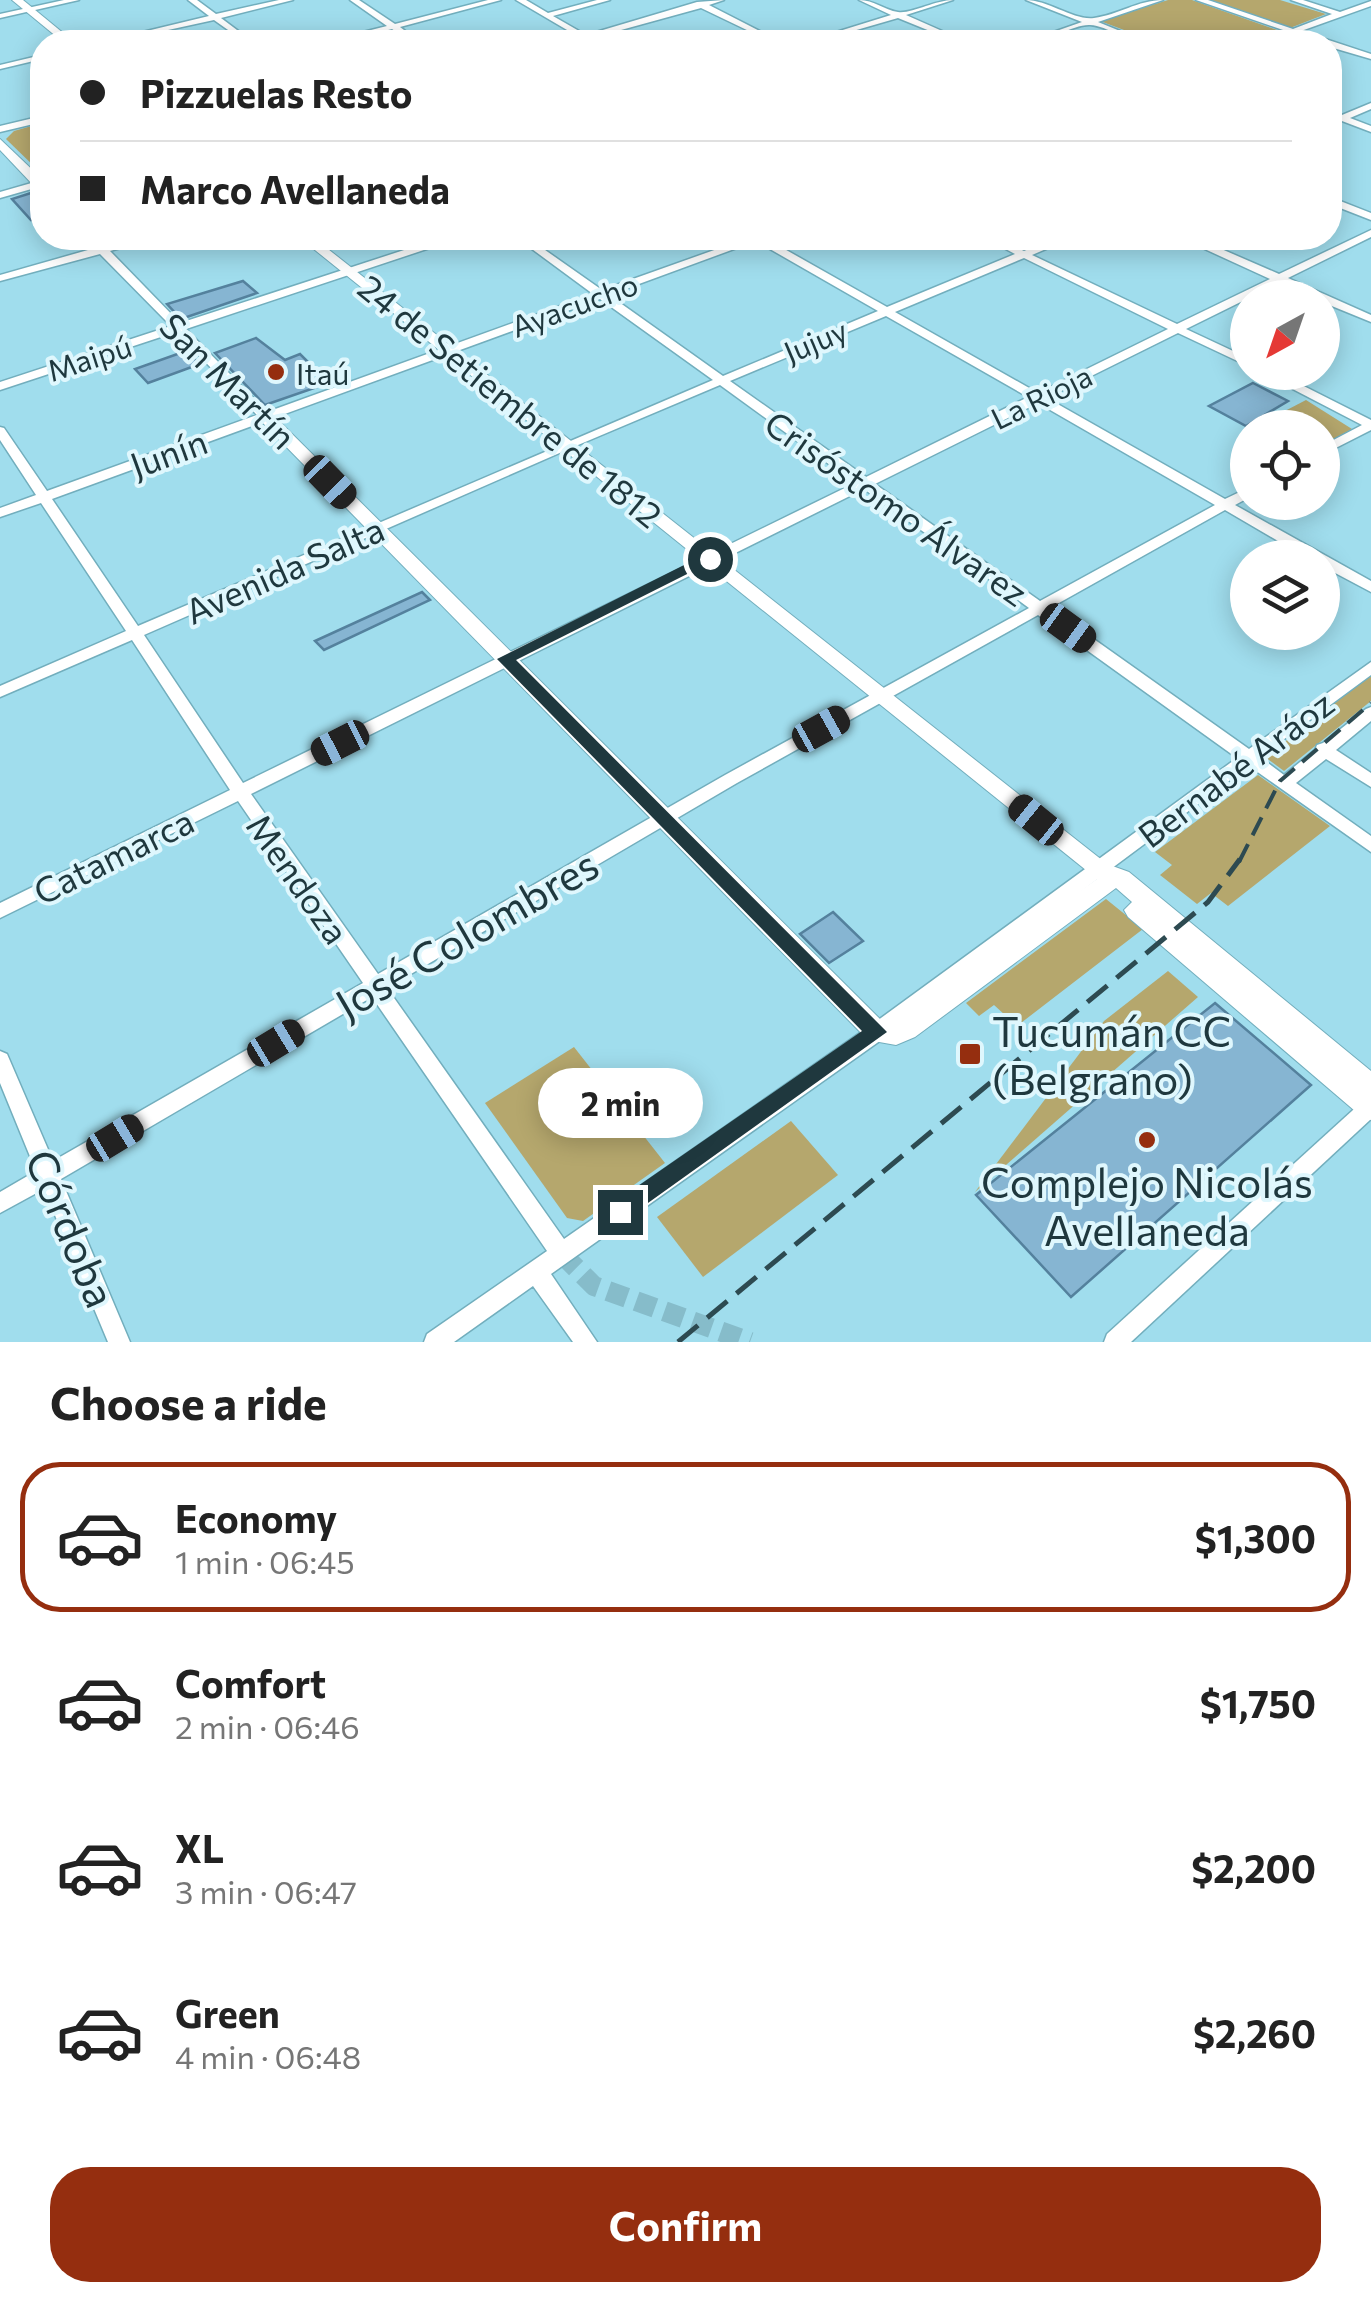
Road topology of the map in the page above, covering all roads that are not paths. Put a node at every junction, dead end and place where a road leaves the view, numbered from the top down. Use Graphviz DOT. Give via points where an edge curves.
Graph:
graph roads {
  1 [pos="17,0"];
  2 [pos="76,0"];
  3 [pos="192,0"];
  4 [pos="289,0"];
  5 [pos="354,0"];
  6 [pos="497,0"];
  7 [pos="520,0"];
  8 [pos="606,0"];
  9 [pos="691,0"];
  10 [pos="720,0"];
  11 [pos="863,0"];
  12 [pos="949,0"];
  13 [pos="1030,0"];
  14 [pos="1159,0"];
  15 [pos="1200,0"];
  16 [pos="1295,0"];
  17 [pos="1371,1"];
  18 [pos="702,5"];
  19 [pos="28,10"];
  20 [pos="1339,14"];
  21 [pos="547,15"];
  22 [pos="898,15"];
  23 [pos="0,16"];
  24 [pos="216,18"];
  25 [pos="1090,22"];
  26 [pos="393,28"];
  27 [pos="54,30"];
  28 [pos="160,30"];
  29 [pos="232,30"];
  30 [pos="385,30"];
  31 [pos="396,30"];
  32 [pos="573,30"];
  33 [pos="622,30"];
  34 [pos="753,30"];
  35 [pos="848,30"];
  36 [pos="934,30"];
  37 [pos="1066,30"];
  38 [pos="1111,30"];
  39 [pos="1288,30"];
  40 [pos="1299,30"];
  41 [pos="1342,48"];
  42 [pos="1371,58"];
  43 [pos="30,60"];
  44 [pos="0,67"];
  45 [pos="1371,106"];
  46 [pos="1342,116"];
  47 [pos="30,122"];
  48 [pos="1342,122"];
  49 [pos="0,129"];
  50 [pos="1371,133"];
  51 [pos="0,144"];
  52 [pos="30,174"];
  53 [pos="30,188"];
  54 [pos="0,195"];
  55 [pos="1342,205"];
  56 [pos="1371,218"];
  57 [pos="1371,233"];
  58 [pos="1342,248"];
  59 [pos="102,250"];
  60 [pos="322,250"];
  61 [pos="414,250"];
  62 [pos="538,250"];
  63 [pos="725,250"];
  64 [pos="778,250"];
  65 [pos="1016,250"];
  66 [pos="1034,250"];
  67 [pos="1217,250"];
  68 [pos="1338,250"];
  69 [pos="1024,254"];
  70 [pos="350,271"];
  71 [pos="0,278"];
  72 [pos="1281,279"];
  73 [pos="600,296"];
  74 [pos="1340,306"];
  75 [pos="884,310"];
  76 [pos="1371,320"];
  77 [pos="178,328"];
  78 [pos="1180,330"];
  79 [pos="448,349"];
  80 [pos="1230,354"];
  81 [pos="719,381"];
  82 [pos="0,386"];
  83 [pos="1302,390"];
  84 [pos="1036,398"];
  85 [pos="265,416"];
  86 [pos="1371,424"];
  87 [pos="0,432"];
  88 [pos="1340,441"];
  89 [pos="567,445"];
  90 [pos="864,484"];
  91 [pos="46,497"];
  92 [pos="1230,501"];
  93 [pos="1225,504"];
  94 [pos="0,513"];
  95 [pos="376,529"];
  96 [pos="1287,540"];
  97 [pos="710,559"];
  98 [pos="1340,570"];
  99 [pos="1371,587"];
  100 [pos="1037,606"];
  101 [pos="135,635"];
  102 [pos="505,659"];
  103 [pos="1371,666"];
  104 [pos="0,692"];
  105 [pos="881,696"];
  106 [pos="1371,712"];
  107 [pos="1323,749"];
  108 [pos="1249,759"];
  109 [pos="1371,781"];
  110 [pos="1284,783"];
  111 [pos="240,793"];
  112 [pos="663,818"];
  113 [pos="1371,845"];
  114 [pos="1102,877"];
  115 [pos="0,911"];
  116 [pos="373,986"];
  117 [pos="877,1032"];
  118 [pos="0,1060"];
  119 [pos="1371,1087"];
  120 [pos="1371,1107"];
  121 [pos="50,1176"];
  122 [pos="0,1203"];
  123 [pos="562,1254"];
  124 [pos="536,1271"];
  125 [pos="1121,1340"];
  126 [pos="119,1342"];
  127 [pos="435,1342"];
  128 [pos="586,1342"];
  1 -- 19 [label="main road"];
  2 -- 19 [label="street"];
  3 -- 24 [label="street"];
  4 -- 24 [label="street"];
  5 -- 26 [label="street"];
  6 -- 26 [label="street"];
  7 -- 21 [label="street"];
  8 -- 21 [label="street"];
  9 -- 18 [label="street"];
  10 -- 18 [label="street"];
  11 -- 22 [label="street"];
  12 -- 22 [label="street"];
  13 -- 25 [label="street"];
  14 -- 25 [label="street"];
  15 -- 39 [label="street"];
  16 -- 20 [label="street"];
  17 -- 20 [label="street"];
  18 -- 33 [label="street"];
  18 -- 34 [label="street"];
  19 -- 23 [label="street"];
  19 -- 27 [label="main road"];
  20 -- 40 [label="street"];
  21 -- 32 [label="street"];
  22 -- 35 [label="street"];
  22 -- 36 [label="street"];
  24 -- 28 [label="street"];
  24 -- 29 [label="street"];
  25 -- 37 [label="street"];
  25 -- 38 [label="street"];
  26 -- 30 [label="street"];
  26 -- 31 [label="street"];
  41 -- 42 [label="street"];
  43 -- 44 [label="street"];
  45 -- 46 [label="street"];
  47 -- 49 [label="street"];
  48 -- 50 [label="street"];
  51 -- 52 [label="main road"];
  53 -- 54 [label="street"];
  55 -- 56 [label="street"];
  57 -- 58 [label="street, La Rioja"];
  59 -- 71 [label="street"];
  59 -- 77 [label="street, San Martín"];
  60 -- 70 [label="main road, 24 de Setiembre de 1812"];
  61 -- 70 [label="street, Maipú"];
  62 -- 73 [label="street, Crisóstomo Álvarez"];
  63 -- 73 [label="street, Ayacucho"];
  64 -- 75 [label="street"];
  65 -- 69 [label="street"];
  66 -- 69 [label="street, Jujuy"];
  67 -- 72 [label="street"];
  68 -- 72 [label="street, La Rioja"];
  69 -- 75 [label="street, Jujuy"];
  69 -- 78 [label="street"];
  70 -- 77 [label="street, Maipú"];
  70 -- 79 [label="main road, 24 de Setiembre de 1812"];
  72 -- 78 [label="street, La Rioja"];
  73 -- 79 [label="street, Ayacucho"];
  73 -- 81 [label="street, Crisóstomo Álvarez"];
  74 -- 76 [label="street"];
  75 -- 81 [label="street, Jujuy"];
  75 -- 84 [label="street"];
  77 -- 82 [label="street, Maipú"];
  77 -- 85 [label="street, San Martín"];
  78 -- 80 [label="street"];
  78 -- 84 [label="street, La Rioja"];
  79 -- 85 [label="street, Junín"];
  79 -- 89 [label="main road, 24 de Setiembre de 1812"];
  81 -- 89 [label="street, Jujuy"];
  81 -- 90 [label="street, Crisóstomo Álvarez"];
  83 -- 86 [label="street"];
  84 -- 90 [label="street, La Rioja"];
  84 -- 93 [label="street"];
  85 -- 91 [label="street, Junín"];
  85 -- 95 [label="main road, San Martín"];
  86 -- 88 [label="street"];
  87 -- 91 [label="street, Mendoza"];
  89 -- 95 [label="street, Avenida Salta"];
  89 -- 97 [label="main road, 24 de Setiembre de 1812"];
  90 -- 97 [label="street, La Rioja"];
  90 -- 100 [label="street, Crisóstomo Álvarez"];
  91 -- 94 [label="street, Junín"];
  91 -- 101 [label="street, Mendoza"];
  92 -- 93 [label="street, José Colombres"];
  93 -- 96 [label="street"];
  93 -- 100 [label="street, José Colombres"];
  95 -- 101 [label="street, Avenida Salta"];
  95 -- 102 [label="main road, San Martín"];
  97 -- 102 [label="street, Catamarca"];
  97 -- 105 [label="main road, 24 de Setiembre de 1812"];
  98 -- 99 [label="street"];
  100 -- 105 [label="street, José Colombres"];
  100 -- 108 [label="street, Crisóstomo Álvarez"];
  101 -- 104 [label="street, Avenida Salta"];
  101 -- 111 [label="street, Mendoza"];
  102 -- 111 [label="street, Catamarca"];
  102 -- 112 [label="main road, San Martín"];
  103 -- 108 [label="street, Bernabé Aráoz"];
  105 -- 112 [label="street, José Colombres"];
  105 -- 114 [label="main road, 24 de Setiembre de 1812"];
  106 -- 107 [label="street, Bernabé Aráoz"];
  107 -- 109 [label="street"];
  107 -- 110 [label="street, Bernabé Aráoz"];
  108 -- 110 [label="street, Crisóstomo Álvarez"];
  108 -- 114 [label="street, Bernabé Aráoz"];
  110 -- 113 [label="street, Crisóstomo Álvarez"];
  111 -- 115 [label="street, Catamarca"];
  111 -- 116 [label="street, Mendoza"];
  112 -- 116 [label="street, José Colombres"];
  112 -- 117 [label="main road, San Martín"];
  114 -- 117 [label="main road" via="906,1029"];
  114 -- 119 [label="main road, 24 de Setiembre de 1812" via="1120,879"];
  114 -- 120 [label="main road, 24 de Setiembre de 1812"];
  116 -- 121 [label="street, José Colombres"];
  116 -- 123 [label="street, Mendoza"];
  117 -- 123 [label="street"];
  118 -- 121 [label="street, Córdoba"];
  120 -- 125 [label="street"];
  121 -- 122 [label="street, José Colombres"];
  121 -- 126 [label="street, Córdoba"];
  123 -- 124 [label="street"];
  124 -- 127 [label="street"];
  124 -- 128 [label="street"];
}
